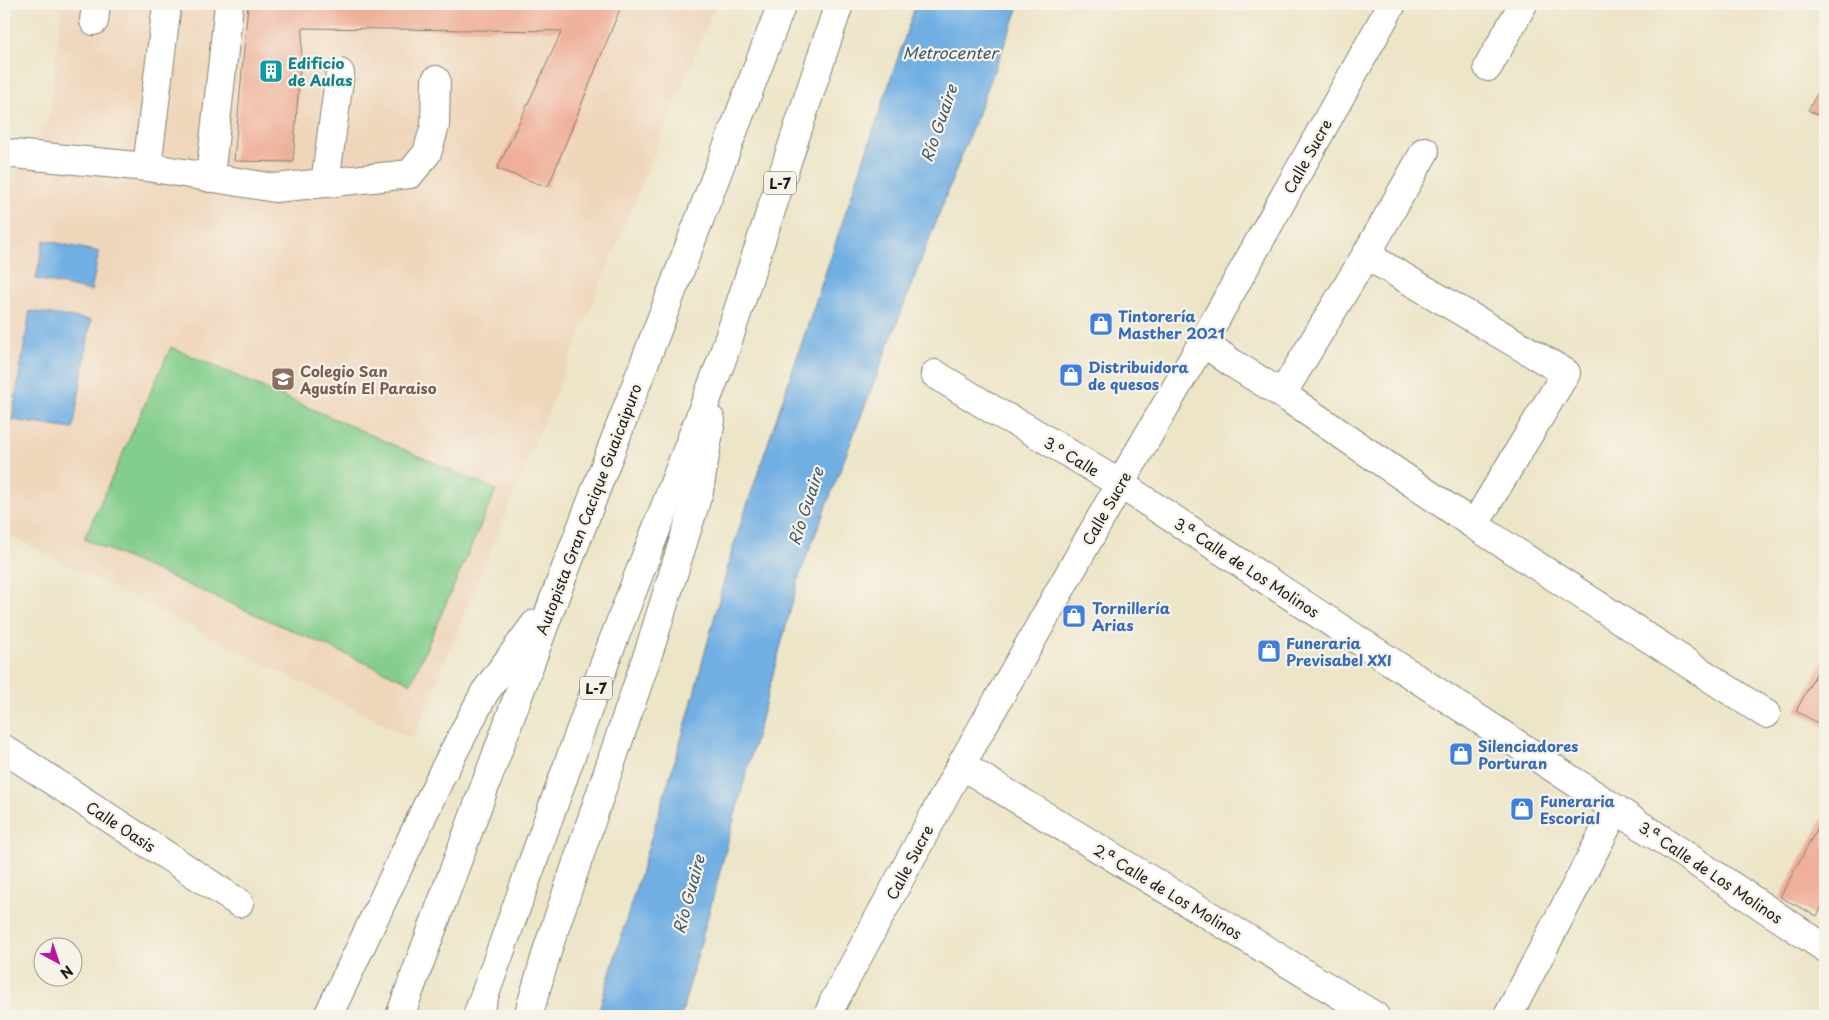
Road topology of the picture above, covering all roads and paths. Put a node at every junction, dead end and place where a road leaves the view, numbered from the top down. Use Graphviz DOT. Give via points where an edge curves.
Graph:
graph roads {
  1 [pos="167,4"];
  2 [pos="229,4"];
  3 [pos="782,4"];
  4 [pos="839,4"];
  5 [pos="1392,4"];
  6 [pos="1523,4"];
  7 [pos="1488,67"];
  8 [pos="340,73"];
  9 [pos="436,80"];
  10 [pos="1425,151"];
  11 [pos="4,153"];
  12 [pos="147,167"];
  13 [pos="210,178"];
  14 [pos="325,183"];
  15 [pos="1366,255"];
  16 [pos="1203,342"];
  17 [pos="721,362"];
  18 [pos="935,374"];
  19 [pos="1282,394"];
  20 [pos="1120,484"];
  21 [pos="1474,525"];
  22 [pos="554,599"];
  23 [pos="1766,714"];
  24 [pos="4,749"];
  25 [pos="961,765"];
  26 [pos="1616,808"];
  27 [pos="239,903"];
  28 [pos="1825,948"];
  29 [pos="328,1016"];
  30 [pos="400,1016"];
  31 [pos="477,1016"];
  32 [pos="528,1016"];
  33 [pos="828,1016"];
  34 [pos="1375,1016"];
  35 [pos="1508,1016"];
  1 -- 12 [label="main road"];
  2 -- 13 [label="main road"];
  3 -- 22 [label="main road, Autopista Gran Cacique Guaicaipuro"];
  4 -- 17 [label="main road, L-7"];
  5 -- 16 [label="main road, Calle Sucre"];
  6 -- 7 [label="main road"];
  8 -- 14 [label="main road"];
  9 -- 14 [label="main road" via="435,126 427,153 410,174"];
  10 -- 15 [label="main road"];
  11 -- 12 [label="main road"];
  12 -- 13 [label="main road"];
  13 -- 14 [label="main road" via="275,188"];
  15 -- 19 [label="main road"];
  15 -- 21 [label="main road" via="1566,374"];
  16 -- 19 [label="main road"];
  16 -- 20 [label="main road, Calle Sucre"];
  17 -- 31 [label="main road, L-7" via="608,654"];
  17 -- 32 [label="main road" via="699,491"];
  18 -- 20 [label="main road, 3.° Calle"];
  19 -- 21 [label="main road"];
  20 -- 25 [label="main road, Calle Sucre"];
  20 -- 26 [label="main road, 3.ª Calle de Los Molinos"];
  21 -- 23 [label="main road"];
  22 -- 29 [label="main road" via="485,692 443,772"];
  22 -- 30 [label="main road, Autopista Gran Cacique Guaicaipuro"];
  24 -- 27 [label="main road, Calle Oasis"];
  25 -- 33 [label="main road, Calle Sucre"];
  25 -- 34 [label="main road, 2.ª Calle de Los Molinos"];
  26 -- 28 [label="main road, 3.ª Calle de Los Molinos"];
  26 -- 35 [label="main road"];
}
